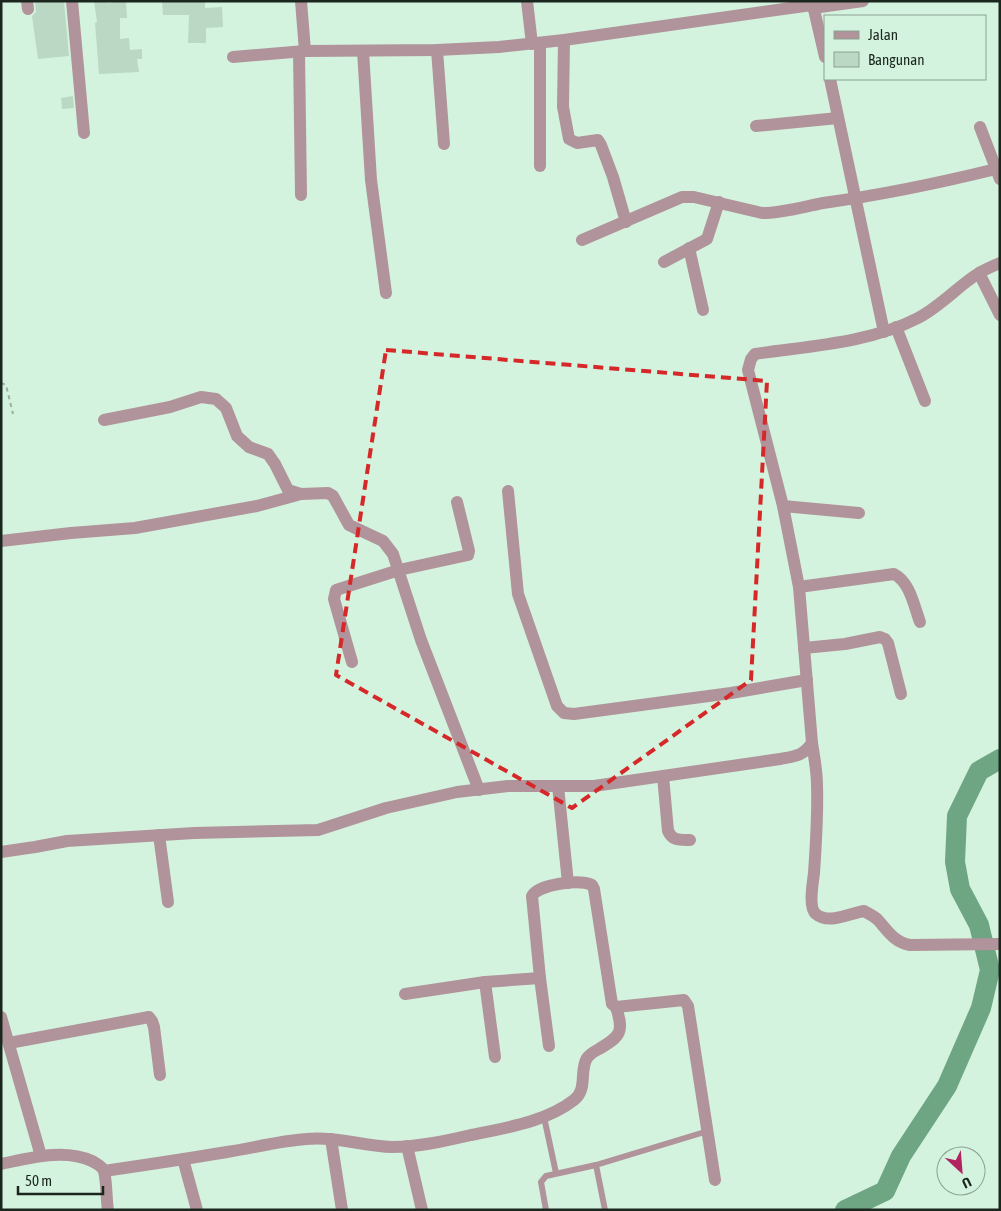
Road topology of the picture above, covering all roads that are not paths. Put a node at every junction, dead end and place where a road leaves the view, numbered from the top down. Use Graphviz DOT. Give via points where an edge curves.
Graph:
graph roads {
  1 [pos="72,1"];
  2 [pos="301,1"];
  3 [pos="527,1"];
  4 [pos="863,1"];
  5 [pos="812,5"];
  6 [pos="564,40"];
  7 [pos="536,43"];
  8 [pos="437,50"];
  9 [pos="363,51"];
  10 [pos="302,52"];
  11 [pos="824,53"];
  12 [pos="233,57"];
  13 [pos="830,80"];
  14 [pos="838,118"];
  15 [pos="756,126"];
  16 [pos="980,127"];
  17 [pos="84,132"];
  18 [pos="444,144"];
  19 [pos="540,166"];
  20 [pos="998,174"];
  21 [pos="301,195"];
  22 [pos="856,199"];
  23 [pos="719,202"];
  24 [pos="626,222"];
  25 [pos="582,240"];
  26 [pos="690,248"];
  27 [pos="664,262"];
  28 [pos="1000,263"];
  29 [pos="978,273"];
  30 [pos="386,293"];
  31 [pos="703,310"];
  32 [pos="1000,315"];
  33 [pos="890,329"];
  34 [pos="925,401"];
  35 [pos="104,420"];
  36 [pos="508,491"];
  37 [pos="300,494"];
  38 [pos="457,502"];
  39 [pos="783,506"];
  40 [pos="859,513"];
  41 [pos="1,541"];
  42 [pos="398,570"];
  43 [pos="800,587"];
  44 [pos="920,622"];
  45 [pos="804,648"];
  46 [pos="352,662"];
  47 [pos="807,680"];
  48 [pos="901,694"];
  49 [pos="812,743"];
  50 [pos="663,776"];
  51 [pos="558,786"];
  52 [pos="479,790"];
  53 [pos="159,835"];
  54 [pos="690,840"];
  55 [pos="1,852"];
  56 [pos="568,883"];
  57 [pos="168,902"];
  58 [pos="1000,944"];
  59 [pos="540,978"];
  60 [pos="485,982"];
  61 [pos="404,994"];
  62 [pos="616,1007"];
  63 [pos="1,1016"];
  64 [pos="9,1043"];
  65 [pos="549,1046"];
  66 [pos="495,1057"];
  67 [pos="160,1075"];
  68 [pos="544,1116"];
  69 [pos="708,1131"];
  70 [pos="331,1139"];
  71 [pos="406,1146"];
  72 [pos="42,1156"];
  73 [pos="183,1159"];
  74 [pos="1,1164"];
  75 [pos="596,1164"];
  76 [pos="104,1170"];
  77 [pos="556,1173"];
  78 [pos="715,1180"];
  79 [pos="108,1210"];
  80 [pos="197,1210"];
  81 [pos="342,1210"];
  82 [pos="422,1210"];
  83 [pos="546,1210"];
  84 [pos="604,1210"];
  1 -- 17 [label="street"];
  2 -- 10 [label="street"];
  3 -- 7 [label="street"];
  4 -- 5 [label="street"];
  5 -- 6 [label="street"];
  5 -- 11 [label="street"];
  6 -- 7 [label="street"];
  6 -- 24 [label="street" via="563,107 568,139 576,142 598,140"];
  7 -- 8 [label="street"];
  7 -- 19 [label="street"];
  8 -- 9 [label="street"];
  8 -- 18 [label="street"];
  9 -- 10 [label="street"];
  9 -- 30 [label="street" via="370,172"];
  10 -- 12 [label="street"];
  10 -- 21 [label="street"];
  13 -- 14 [label="street"];
  14 -- 15 [label="street"];
  14 -- 22 [label="street"];
  16 -- 20 [label="street"];
  20 -- 22 [label="street"];
  22 -- 23 [label="street" via="768,213"];
  22 -- 33 [label="street"];
  23 -- 24 [label="street" via="682,197"];
  23 -- 26 [label="street" via="709,235"];
  24 -- 25 [label="street"];
  26 -- 27 [label="street"];
  26 -- 31 [label="street"];
  28 -- 29 [label="street"];
  29 -- 32 [label="street"];
  29 -- 33 [label="street" via="941,304"];
  33 -- 34 [label="street"];
  33 -- 39 [label="street" via="862,338 755,354 751,359 748,370"];
  35 -- 37 [label="street" via="170,407 201,397 216,399 226,408 243,443 268,454 288,490"];
  36 -- 47 [label="street" via="518,594 556,706 564,713 731,693"];
  37 -- 41 [label="street" via="257,506 135,528"];
  37 -- 42 [label="street" via="328,493 333,496 348,525 389,547"];
  38 -- 42 [label="street" via="468,555"];
  39 -- 40 [label="street"];
  39 -- 43 [label="street"];
  42 -- 46 [label="street" via="336,590 334,599"];
  42 -- 52 [label="street" via="421,640"];
  43 -- 44 [label="street" via="894,574 907,588"];
  43 -- 45 [label="street"];
  45 -- 47 [label="street"];
  45 -- 48 [label="street" via="880,637 885,639"];
  47 -- 49 [label="street"];
  49 -- 50 [label="street" via="806,752 796,756"];
  49 -- 58 [label="street" via="817,783 812,908 816,914 835,918 864,911 876,918 902,944"];
  50 -- 51 [label="street" via="594,786"];
  50 -- 54 [label="street" via="668,831 676,840"];
  51 -- 52 [label="street" via="508,786"];
  51 -- 56 [label="street"];
  52 -- 53 [label="street" via="386,808 318,830"];
  53 -- 55 [label="street" via="67,841"];
  53 -- 57 [label="street"];
  56 -- 59 [label="street" via="542,888 532,896"];
  56 -- 62 [label="street" via="592,885 612,1004"];
  59 -- 60 [label="street"];
  59 -- 65 [label="street"];
  60 -- 61 [label="street"];
  60 -- 66 [label="street"];
  62 -- 68 [label="street" via="621,1030 610,1043 586,1060 582,1090 560,1109"];
  62 -- 69 [label="street" via="687,1002"];
  63 -- 64 [label="street"];
  64 -- 67 [label="street" via="149,1017 154,1027"];
  64 -- 72 [label="street"];
  68 -- 71 [label="street" via="494,1130"];
  68 -- 77 [label="lane"];
  69 -- 75 [label="lane"];
  69 -- 78 [label="street"];
  70 -- 71 [label="street"];
  70 -- 73 [label="street" via="306,1139"];
  70 -- 81 [label="street"];
  71 -- 82 [label="street"];
  72 -- 74 [label="street"];
  72 -- 76 [label="street" via="88,1159"];
  73 -- 76 [label="street"];
  73 -- 80 [label="street"];
  75 -- 77 [label="lane"];
  75 -- 84 [label="lane"];
  76 -- 79 [label="street"];
  77 -- 83 [label="lane" via="546,1176 541,1182"];
}
